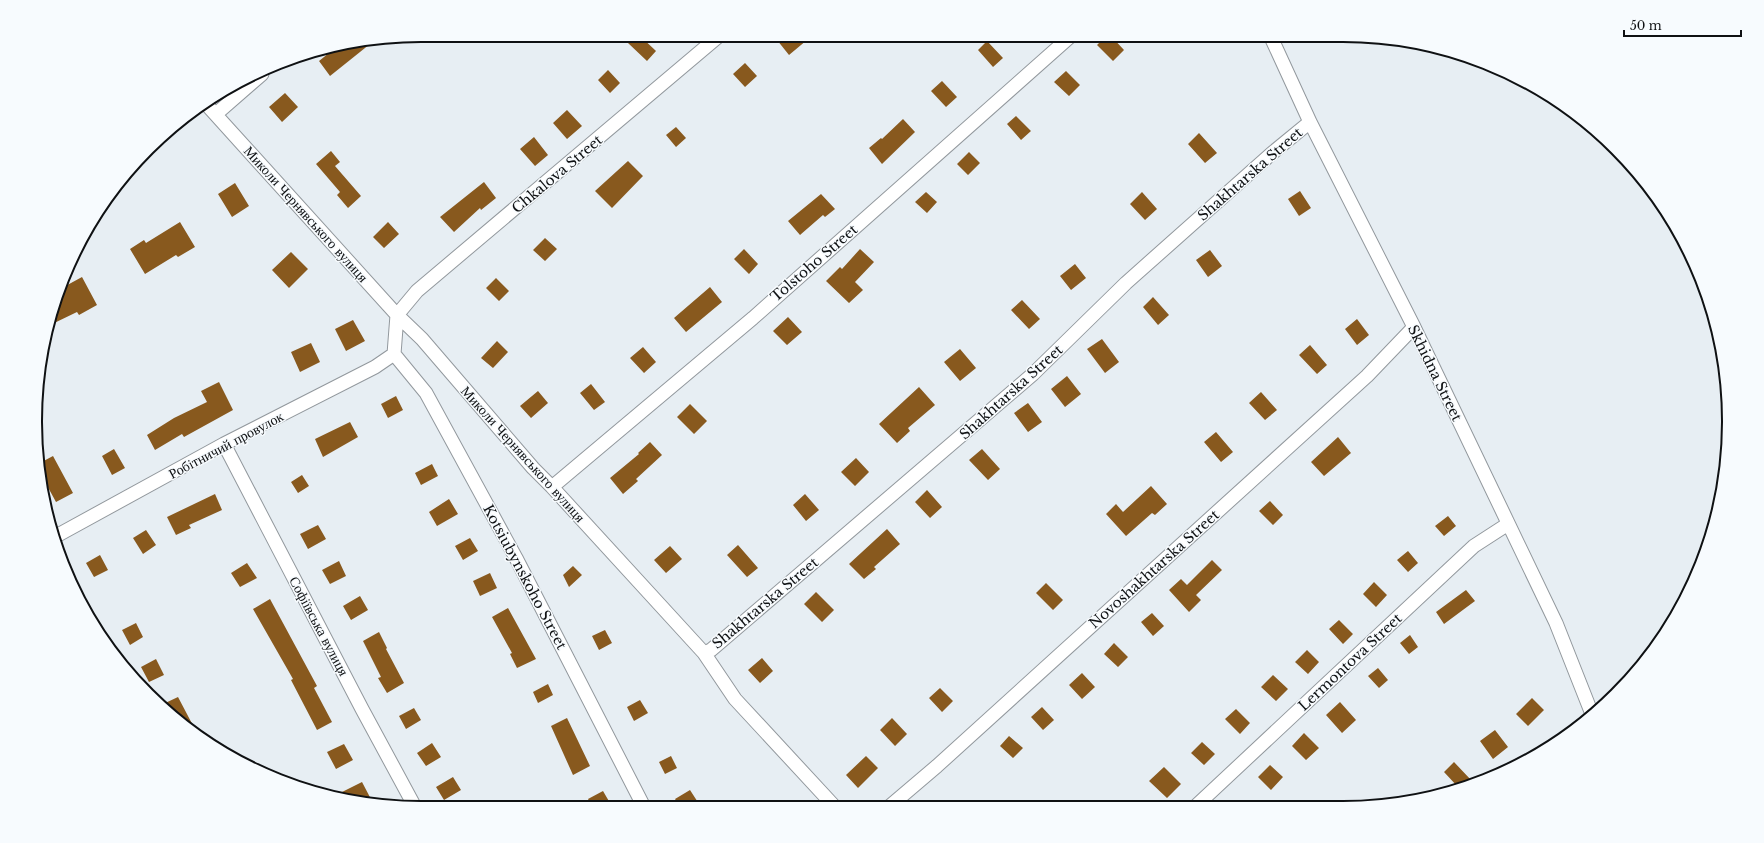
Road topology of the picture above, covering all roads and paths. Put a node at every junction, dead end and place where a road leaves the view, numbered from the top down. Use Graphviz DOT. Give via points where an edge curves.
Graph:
graph roads {
  1 [pos="712,42"];
  2 [pos="1064,42"];
  3 [pos="1273,42"];
  4 [pos="254,81"];
  5 [pos="209,107"];
  6 [pos="216,114"];
  7 [pos="1310,122"];
  8 [pos="397,315"];
  9 [pos="1414,327"];
  10 [pos="394,354"];
  11 [pos="224,444"];
  12 [pos="552,487"];
  13 [pos="1508,524"];
  14 [pos="60,535"];
  15 [pos="704,653"];
  16 [pos="1590,709"];
  17 [pos="412,801"];
  18 [pos="641,801"];
  19 [pos="829,801"];
  20 [pos="896,801"];
  21 [pos="1201,801"];
  1 -- 8 [label="street, Chkalova Street" via="417,291"];
  2 -- 12 [label="street, Tolstoho Street" via="759,312"];
  3 -- 7 [label="street, Skhidna Street"];
  4 -- 6 [label="street"];
  5 -- 6 [label="street, Миколи Чернявського вулиця"];
  6 -- 8 [label="street, Миколи Чернявського вулиця"];
  7 -- 9 [label="street, Skhidna Street"];
  7 -- 15 [label="street, Shakhtarska Street" via="1126,283 1033,374"];
  8 -- 10 [label="street"];
  8 -- 12 [label="street, Миколи Чернявського вулиця" via="422,339"];
  9 -- 13 [label="street, Skhidna Street"];
  9 -- 20 [label="street, Novoshakhtarska Street" via="1361,381"];
  10 -- 11 [label="street, Робітничий провулок" via="375,367"];
  10 -- 18 [label="street, Kotsiubynskoho Street" via="430,400 516,558"];
  11 -- 14 [label="street, Робітничий провулок"];
  11 -- 17 [label="street, Софіївська вулиця"];
  12 -- 15 [label="street, Миколи Чернявського вулиця"];
  13 -- 16 [label="street, Skhidna Street" via="1556,623"];
  13 -- 21 [label="street, Lermontova Street" via="1474,546"];
  15 -- 19 [label="street, Миколи Чернявського вулиця" via="735,699"];
}
